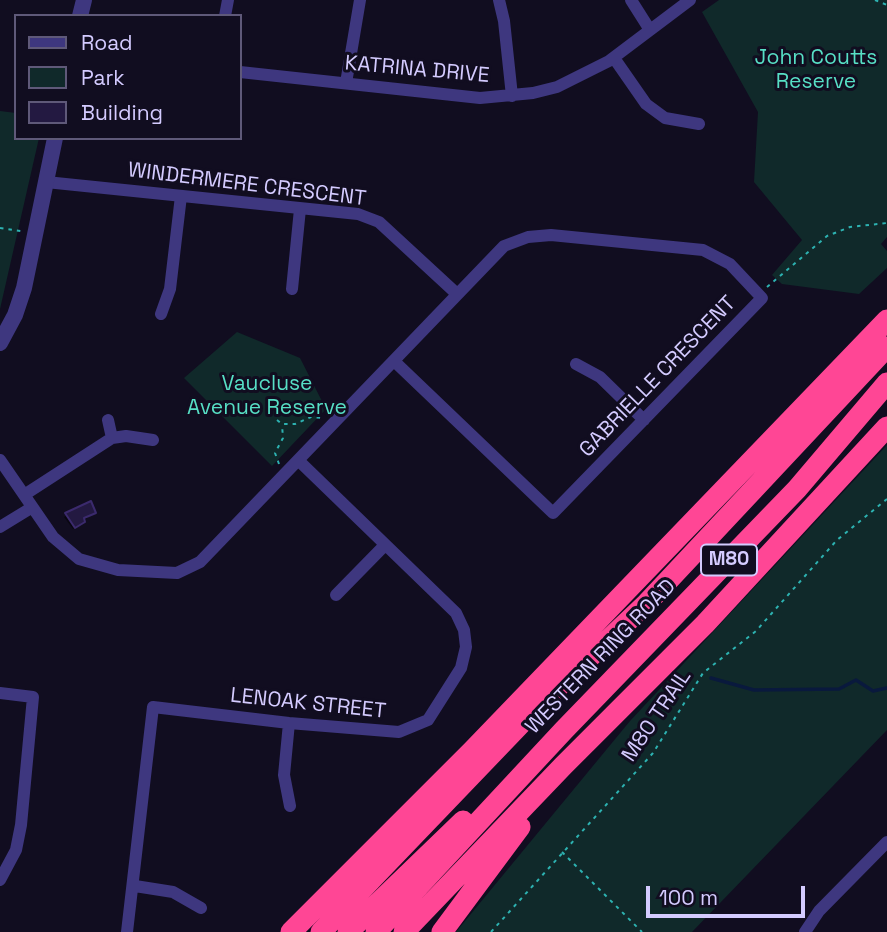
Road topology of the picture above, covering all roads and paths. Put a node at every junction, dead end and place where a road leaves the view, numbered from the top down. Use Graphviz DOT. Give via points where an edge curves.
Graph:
graph roads {
  1 [pos="360,0"];
  2 [pos="499,0"];
  3 [pos="631,0"];
  4 [pos="690,0"];
  5 [pos="875,0"];
  6 [pos="887,5"];
  7 [pos="650,30"];
  8 [pos="614,58"];
  9 [pos="242,72"];
  10 [pos="346,83"];
  11 [pos="512,96"];
  12 [pos="699,124"];
  13 [pos="55,140"];
  14 [pos="46,182"];
  15 [pos="181,196"];
  16 [pos="300,209"];
  17 [pos="887,223"];
  18 [pos="0,228"];
  19 [pos="22,231"];
  20 [pos="292,289"];
  21 [pos="757,293"];
  22 [pos="457,294"];
  23 [pos="161,314"];
  24 [pos="887,320"];
  25 [pos="0,343"];
  26 [pos="887,347"];
  27 [pos="394,361"];
  28 [pos="576,364"];
  29 [pos="887,383"];
  30 [pos="323,419"];
  31 [pos="644,419"];
  32 [pos="108,420"];
  33 [pos="277,420"];
  34 [pos="282,424"];
  35 [pos="887,426"];
  36 [pos="112,438"];
  37 [pos="153,440"];
  38 [pos="760,453"];
  39 [pos="0,460"];
  40 [pos="298,460"];
  41 [pos="279,464"];
  42 [pos="24,495"];
  43 [pos="887,499"];
  44 [pos="31,509"];
  45 [pos="0,527"];
  46 [pos="385,545"];
  47 [pos="336,595"];
  48 [pos="0,693"];
  49 [pos="534,710"];
  50 [pos="289,723"];
  51 [pos="564,730"];
  52 [pos="563,765"];
  53 [pos="290,806"];
  54 [pos="887,842"];
  55 [pos="561,852"];
  56 [pos="0,880"];
  57 [pos="135,886"];
  58 [pos="201,908"];
  59 [pos="127,932"];
  60 [pos="290,932"];
  61 [pos="321,932"];
  62 [pos="348,932"];
  63 [pos="376,932"];
  64 [pos="404,932"];
  65 [pos="442,932"];
  66 [pos="491,932"];
  67 [pos="642,932"];
  68 [pos="805,932"];
  1 -- 10 [label="street"];
  2 -- 11 [label="street"];
  3 -- 7 [label="street"];
  4 -- 7 [label="street, KATRINA DRIVE"];
  5 -- 6 [label="path"];
  7 -- 8 [label="street, KATRINA DRIVE"];
  8 -- 11 [label="street, KATRINA DRIVE" via="557,87"];
  8 -- 12 [label="street" via="646,104 665,118"];
  9 -- 10 [label="street, KATRINA DRIVE"];
  10 -- 11 [label="street, KATRINA DRIVE" via="480,98"];
  13 -- 14 [label="street"];
  14 -- 15 [label="street, WINDERMERE CRESCENT"];
  14 -- 25 [label="street" via="24,288"];
  15 -- 16 [label="street, WINDERMERE CRESCENT"];
  15 -- 23 [label="street" via="170,289"];
  16 -- 20 [label="street"];
  16 -- 22 [label="street, WINDERMERE CRESCENT" via="358,214 379,222"];
  17 -- 21 [label="path" via="827,236"];
  18 -- 19 [label="path"];
  21 -- 22 [label="street, GABRIELLE CRESCENT" via="730,264 703,250 551,235 504,246"];
  21 -- 31 [label="street, GABRIELLE CRESCENT" via="762,298"];
  22 -- 27 [label="street, GABRIELLE CRESCENT"];
  24 -- 38 [label="highway"];
  26 -- 49 [label="highway" via="647,603"];
  27 -- 31 [label="street, GABRIELLE CRESCENT" via="552,513"];
  27 -- 40 [label="street, GABRIELLE CRESCENT"];
  28 -- 31 [label="street" via="600,377"];
  29 -- 51 [label="highway, WESTERN RING ROAD / M80" via="797,489"];
  30 -- 34 [label="path" via="314,416 299,424"];
  32 -- 36 [label="street"];
  33 -- 34 [label="path"];
  34 -- 41 [label="path" via="284,435 275,453"];
  35 -- 52 [label="highway, M80" via="705,624"];
  36 -- 37 [label="street"];
  36 -- 42 [label="street"];
  38 -- 49 [label="highway"];
  38 -- 60 [label="highway"];
  39 -- 42 [label="street, GABRIELLE CRESCENT"];
  40 -- 44 [label="street, GABRIELLE CRESCENT" via="200,562 177,573 118,570 79,559 52,537"];
  40 -- 46 [label="street, LENOAK STREET"];
  42 -- 44 [label="street, GABRIELLE CRESCENT"];
  43 -- 55 [label="path, M80 TRAIL" via="837,540 756,631 702,673 653,753"];
  44 -- 45 [label="street"];
  46 -- 47 [label="street"];
  46 -- 50 [label="street, LENOAK STREET" via="456,613 466,647 454,683 428,720 399,732"];
  48 -- 56 [label="street" via="33,697 21,825 16,850"];
  49 -- 61 [label="highway"];
  50 -- 53 [label="street" via="284,775"];
  50 -- 57 [label="street, LENOAK STREET" via="153,707"];
  51 -- 62 [label="highway"];
  51 -- 63 [label="highway, WESTERN RING ROAD / M80"];
  52 -- 64 [label="highway, M80"];
  52 -- 65 [label="highway"];
  54 -- 68 [label="street"];
  55 -- 66 [label="path, M80 TRAIL"];
  55 -- 67 [label="path"];
  57 -- 58 [label="street" via="173,892"];
  57 -- 59 [label="street, LENOAK STREET"];
}
